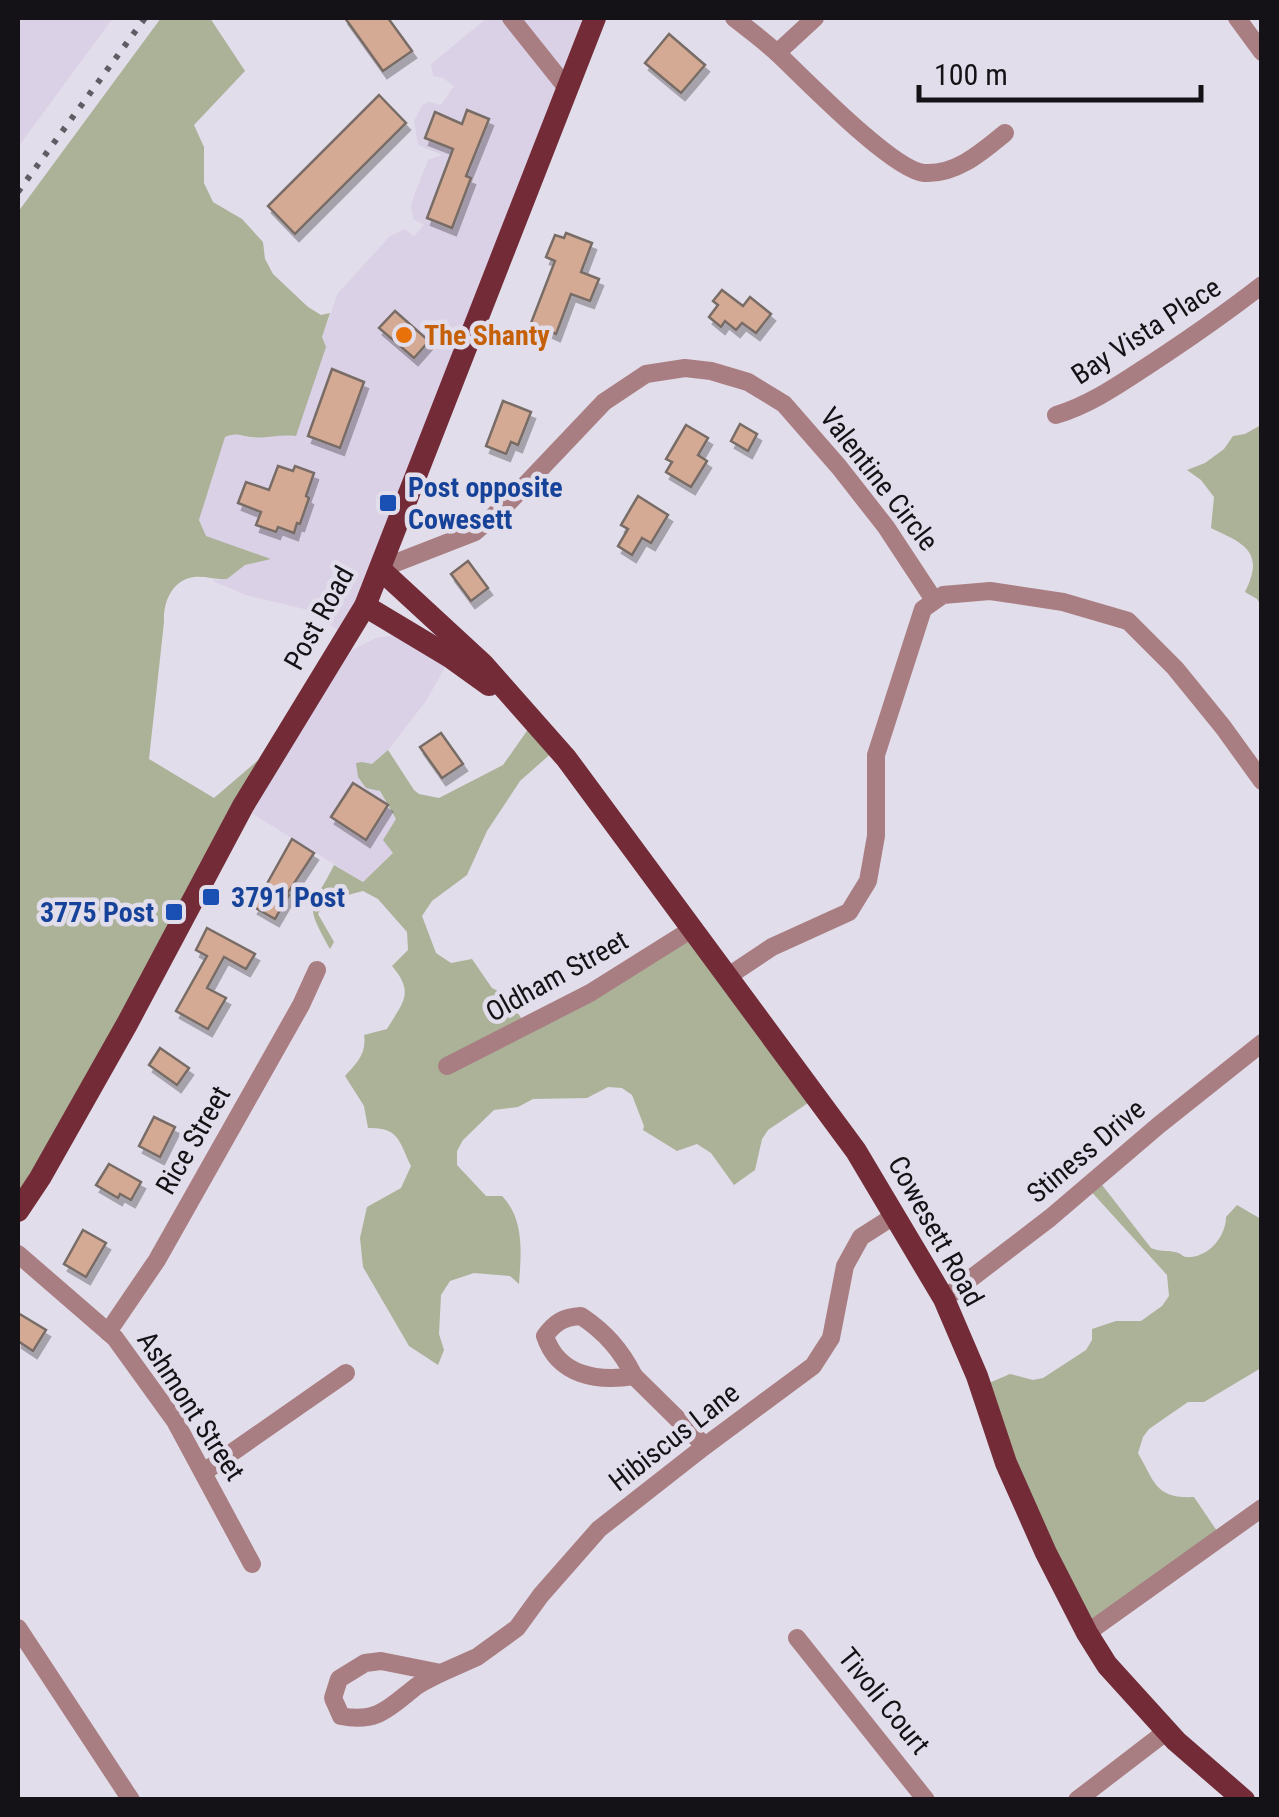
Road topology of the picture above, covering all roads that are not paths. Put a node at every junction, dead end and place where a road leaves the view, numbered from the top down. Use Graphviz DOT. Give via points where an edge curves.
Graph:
graph roads {
  1 [pos="511,18"];
  2 [pos="595,18"];
  3 [pos="734,18"];
  4 [pos="815,18"];
  5 [pos="1237,18"];
  6 [pos="778,52"];
  7 [pos="1262,52"];
  8 [pos="566,87"];
  9 [pos="1005,133"];
  10 [pos="1262,285"];
  11 [pos="1056,416"];
  12 [pos="380,569"];
  13 [pos="934,600"];
  14 [pos="366,606"];
  15 [pos="527,713"];
  16 [pos="1262,781"];
  17 [pos="692,930"];
  18 [pos="317,970"];
  19 [pos="727,977"];
  20 [pos="1262,1043"];
  21 [pos="447,1066"];
  22 [pos="18,1211"];
  23 [pos="894,1216"];
  24 [pos="18,1254"];
  25 [pos="944,1299"];
  26 [pos="108,1332"];
  27 [pos="346,1373"];
  28 [pos="634,1376"];
  29 [pos="705,1446"];
  30 [pos="204,1472"];
  31 [pos="1262,1508"];
  32 [pos="252,1564"];
  33 [pos="18,1628"];
  34 [pos="1087,1633"];
  35 [pos="796,1638"];
  36 [pos="441,1672"];
  37 [pos="1167,1731"];
  38 [pos="131,1800"];
  39 [pos="926,1800"];
  40 [pos="1077,1800"];
  41 [pos="1244,1800"];
  1 -- 8 [label="street"];
  2 -- 8 [label="main road, Post Road"];
  3 -- 6 [label="street"];
  4 -- 6 [label="street"];
  5 -- 7 [label="street"];
  6 -- 9 [label="street" via="907,168 945,170 973,160"];
  8 -- 12 [label="main road, Post Road"];
  10 -- 11 [label="street, Bay Vista Place" via="1127,379"];
  12 -- 13 [label="street, Valentine Circle" via="475,532 604,402 646,374 685,368 748,382 784,404 886,527"];
  12 -- 14 [label="main road, Post Road"];
  12 -- 15 [label="main road, Cowesett Road"];
  13 -- 16 [label="street" via="990,591 1128,621 1175,668"];
  13 -- 19 [label="street" via="913,637 876,755 876,836 868,881 848,912"];
  14 -- 15 [label="main road, Cowesett Road"];
  14 -- 22 [label="main road, Post Road" via="243,806"];
  15 -- 17 [label="main road, Cowesett Road"];
  17 -- 19 [label="main road, Cowesett Road"];
  17 -- 21 [label="street, Oldham Street" via="590,993"];
  18 -- 26 [label="street, Rice Street" via="157,1260"];
  19 -- 23 [label="main road, Cowesett Road" via="856,1151"];
  20 -- 25 [label="street, Stiness Drive"];
  23 -- 25 [label="main road, Cowesett Road"];
  23 -- 29 [label="street, Hibiscus Lane" via="861,1237 844,1266 831,1338 813,1366"];
  24 -- 26 [label="street, Ashmont Street"];
  25 -- 34 [label="main road, Cowesett Road" via="1006,1463"];
  26 -- 30 [label="street, Ashmont Street"];
  27 -- 30 [label="street"];
  28 -- 28 [label="street" via="616,1345 581,1316 566,1317 545,1336 550,1351 575,1371 612,1380"];
  28 -- 29 [label="street"];
  29 -- 36 [label="street, Hibiscus Lane" via="599,1530 517,1628"];
  30 -- 32 [label="street, Ashmont Street"];
  31 -- 34 [label="street"];
  33 -- 38 [label="street"];
  34 -- 37 [label="main road, Cowesett Road"];
  35 -- 39 [label="street, Tivoli Court"];
  36 -- 36 [label="street, Hibiscus Lane" via="359,1720 341,1716 333,1698 339,1679 365,1663"];
  37 -- 40 [label="street"];
  37 -- 41 [label="main road, Cowesett Road"];
}
